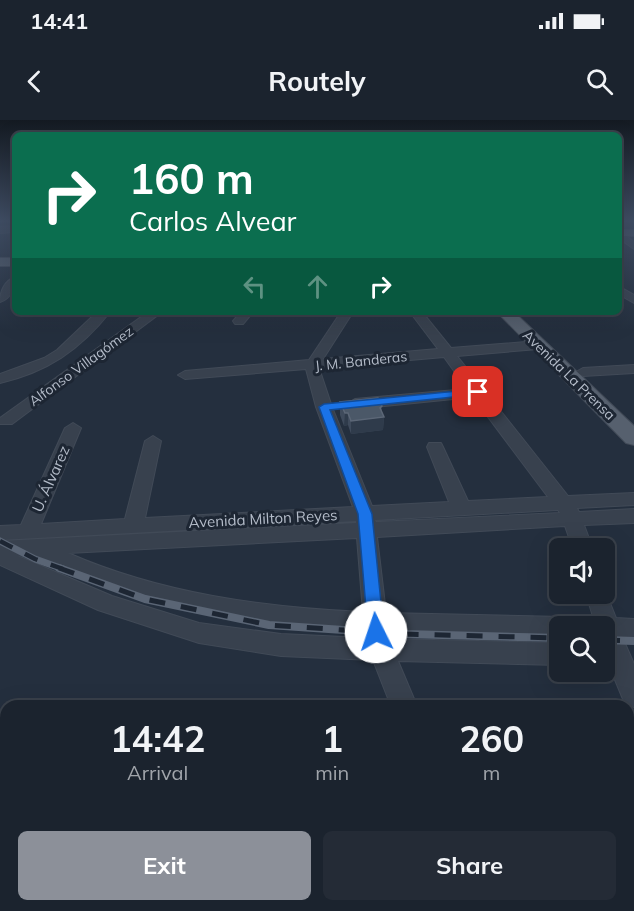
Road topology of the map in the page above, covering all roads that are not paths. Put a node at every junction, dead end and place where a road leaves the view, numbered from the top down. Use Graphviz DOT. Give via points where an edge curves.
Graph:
graph roads {
  1 [pos="12,284"];
  2 [pos="622,290"];
  3 [pos="0,298"];
  4 [pos="634,300"];
  5 [pos="101,315"];
  6 [pos="152,315"];
  7 [pos="345,315"];
  8 [pos="418,315"];
  9 [pos="508,315"];
  10 [pos="522,315"];
  11 [pos="538,345"];
  12 [pos="447,352"];
  13 [pos="312,366"];
  14 [pos="634,369"];
  15 [pos="583,372"];
  16 [pos="184,375"];
  17 [pos="0,379"];
  18 [pos="478,392"];
  19 [pos="0,403"];
  20 [pos="324,407"];
  21 [pos="22,409"];
  22 [pos="634,419"];
  23 [pos="6,421"];
  24 [pos="73,428"];
  25 [pos="634,438"];
  26 [pos="153,441"];
  27 [pos="435,447"];
  28 [pos="634,499"];
  29 [pos="461,508"];
  30 [pos="569,511"];
  31 [pos="634,516"];
  32 [pos="366,522"];
  33 [pos="134,525"];
  34 [pos="31,538"];
  35 [pos="579,538"];
  36 [pos="1,540"];
  37 [pos="549,628"];
  38 [pos="615,629"];
  39 [pos="634,629"];
  40 [pos="378,637"];
  41 [pos="549,653"];
  42 [pos="619,655"];
  43 [pos="634,695"];
  44 [pos="402,700"];
  1 -- 3 [label="street"];
  2 -- 4 [label="street"];
  5 -- 17 [label="street" via="62,353"];
  6 -- 21 [label="street, Alfonso Villagómez"];
  7 -- 13 [label="street"];
  8 -- 12 [label="street"];
  9 -- 11 [label="main road, Avenida La Prensa"];
  10 -- 15 [label="main road, Avenida La Prensa"];
  11 -- 12 [label="street, J. M. Banderas"];
  11 -- 25 [label="main road, Avenida La Prensa"];
  12 -- 13 [label="street, J. M. Banderas"];
  12 -- 18 [label="street"];
  13 -- 16 [label="street, J. M. Banderas"];
  13 -- 20 [label="street"];
  14 -- 15 [label="street"];
  15 -- 22 [label="main road, Avenida La Prensa"];
  18 -- 20 [label="street"];
  18 -- 30 [label="street"];
  19 -- 21 [label="street"];
  20 -- 32 [label="street"];
  21 -- 23 [label="street, Alfonso Villagómez"];
  24 -- 34 [label="street, U. Álvarez"];
  26 -- 33 [label="street"];
  27 -- 29 [label="street"];
  28 -- 30 [label="street, Avenida Milton Reyes"];
  29 -- 30 [label="street, Avenida Milton Reyes"];
  29 -- 32 [label="street, Avenida Milton Reyes"];
  30 -- 31 [label="street, Avenida Milton Reyes"];
  30 -- 32 [label="street, Avenida Milton Reyes"];
  30 -- 35 [label="street"];
  32 -- 33 [label="street, Avenida Milton Reyes"];
  32 -- 34 [label="street, Avenida Milton Reyes"];
  32 -- 40 [label="street"];
  33 -- 34 [label="street, Avenida Milton Reyes"];
  34 -- 36 [label="street"];
  34 -- 40 [label="street" via="55,558 127,586 240,612 324,621"];
  36 -- 40 [label="street" via="33,573 106,603 199,633 281,645"];
  37 -- 40 [label="street"];
  38 -- 39 [label="street"];
  40 -- 41 [label="street"];
  40 -- 44 [label="street"];
  42 -- 43 [label="street"];
}
